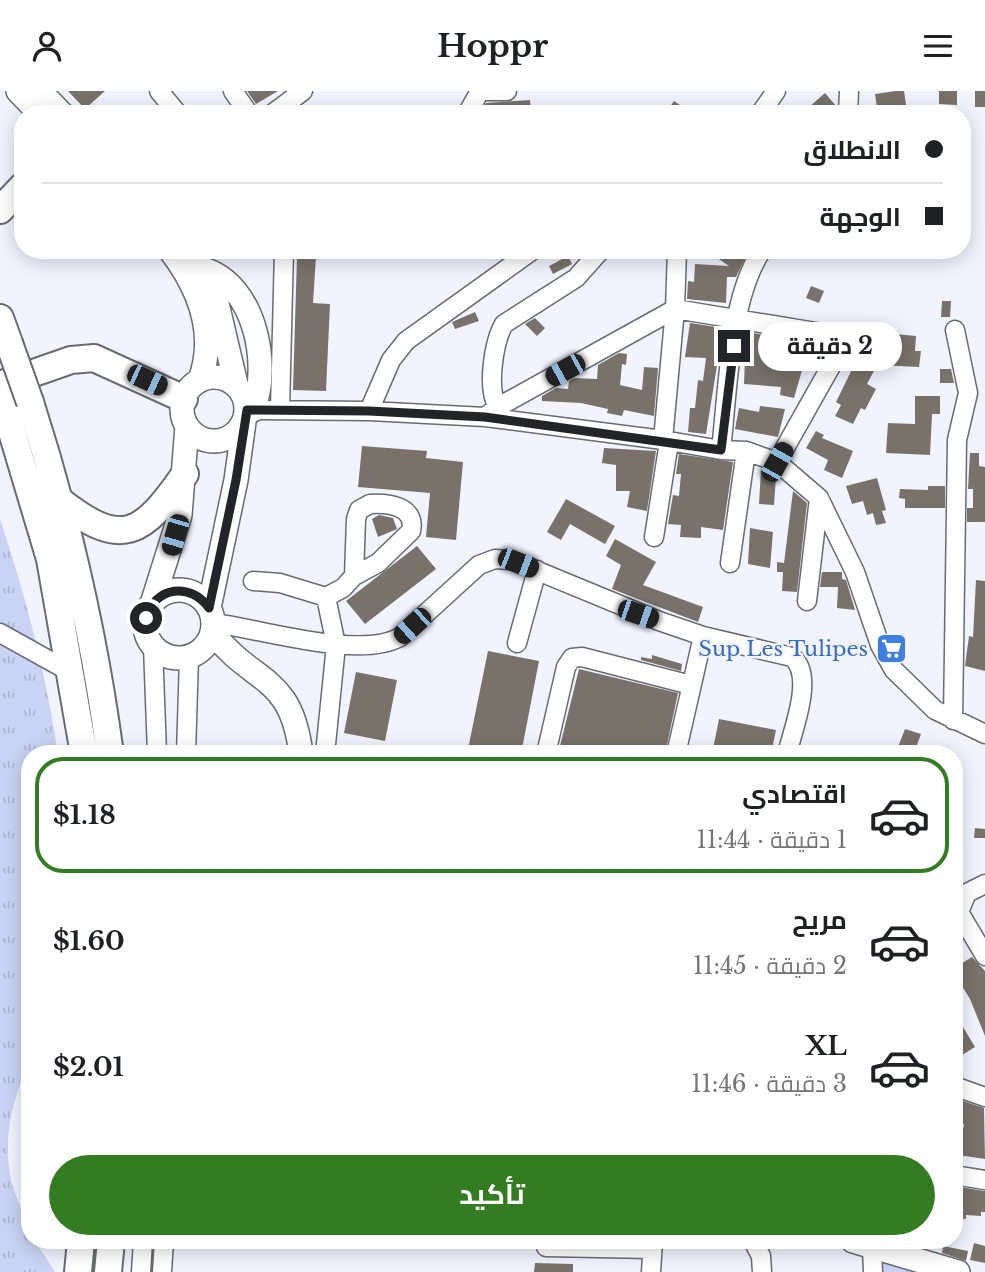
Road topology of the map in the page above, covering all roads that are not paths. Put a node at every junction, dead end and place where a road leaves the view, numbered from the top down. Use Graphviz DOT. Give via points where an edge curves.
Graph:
graph roads {
  1 [pos="18,91"];
  2 [pos="40,91"];
  3 [pos="159,91"];
  4 [pos="303,91"];
  5 [pos="482,91"];
  6 [pos="507,91"];
  7 [pos="31,105"];
  8 [pos="53,105"];
  9 [pos="171,105"];
  10 [pos="284,105"];
  11 [pos="14,195"];
  12 [pos="0,210"];
  13 [pos="176,259"];
  14 [pos="284,259"];
  15 [pos="520,259"];
  16 [pos="593,259"];
  17 [pos="677,259"];
  18 [pos="756,259"];
  19 [pos="197,260"];
  20 [pos="675,309"];
  21 [pos="0,318"];
  22 [pos="737,320"];
  23 [pos="955,330"];
  24 [pos="0,384"];
  25 [pos="236,384"];
  26 [pos="192,390"];
  27 [pos="12,402"];
  28 [pos="280,409"];
  29 [pos="369,411"];
  30 [pos="492,412"];
  31 [pos="248,414"];
  32 [pos="187,426"];
  33 [pos="666,441"];
  34 [pos="721,450"];
  35 [pos="746,451"];
  36 [pos="777,462"];
  37 [pos="185,474"];
  38 [pos="819,498"];
  39 [pos="59,500"];
  40 [pos="654,537"];
  41 [pos="730,563"];
  42 [pos="537,570"];
  43 [pos="354,576"];
  44 [pos="254,581"];
  45 [pos="326,597"];
  46 [pos="807,601"];
  47 [pos="152,604"];
  48 [pos="0,633"];
  49 [pos="205,634"];
  50 [pos="703,636"];
  51 [pos="517,643"];
  52 [pos="336,645"];
  53 [pos="153,646"];
  54 [pos="72,673"];
  55 [pos="691,685"];
  56 [pos="953,720"];
  57 [pos="985,734"];
  58 [pos="83,745"];
  59 [pos="109,745"];
  60 [pos="157,745"];
  61 [pos="187,745"];
  62 [pos="300,745"];
  63 [pos="326,745"];
  64 [pos="548,745"];
  65 [pos="678,745"];
  66 [pos="789,745"];
  67 [pos="985,884"];
  68 [pos="963,901"];
  69 [pos="963,922"];
  70 [pos="985,957"];
  71 [pos="963,1089"];
  72 [pos="985,1097"];
  73 [pos="963,1176"];
  74 [pos="985,1179"];
  75 [pos="80,1249"];
  76 [pos="110,1249"];
  77 [pos="142,1249"];
  78 [pos="163,1249"];
  79 [pos="652,1249"];
  80 [pos="757,1249"];
  81 [pos="864,1249"];
  82 [pos="879,1249"];
  83 [pos="78,1272"];
  84 [pos="108,1272"];
  85 [pos="141,1272"];
  86 [pos="162,1272"];
  87 [pos="651,1272"];
  88 [pos="762,1272"];
  89 [pos="873,1272"];
  90 [pos="958,1272"];
  1 -- 7 [label="main road"];
  2 -- 8 [label="main road"];
  3 -- 9 [label="street"];
  4 -- 10 [label="street"];
  5 -- 6 [label="street"];
  11 -- 12 [label="highway"];
  13 -- 26 [label="main road" via="193,287 205,321 207,347"];
  14 -- 28 [label="street"];
  15 -- 29 [label="street" via="406,341 391,360"];
  16 -- 30 [label="street" via="576,278 504,324 491,387"];
  17 -- 20 [label="street"];
  18 -- 22 [label="street"];
  19 -- 25 [label="main road" via="219,307"];
  19 -- 31 [label="main road" via="228,283 250,319 260,372"];
  20 -- 22 [label="street"];
  20 -- 30 [label="street"];
  20 -- 33 [label="street"];
  21 -- 27 [label="highway, bridge" via="9,343"];
  22 -- 34 [label="street"];
  22 -- 36 [label="street" via="834,335 840,341 835,359"];
  23 -- 56 [label="street" via="968,393 957,440"];
  24 -- 26 [label="highway" via="71,360 94,358"];
  25 -- 26 [label="main road" via="222,377"];
  25 -- 31 [label="main road"];
  26 -- 32 [label="main road" via="182,411"];
  27 -- 39 [label="highway"];
  27 -- 54 [label="highway"];
  28 -- 29 [label="street"];
  28 -- 31 [label="street"];
  29 -- 30 [label="street"];
  30 -- 33 [label="street"];
  31 -- 32 [label="main road" via="234,434 212,441 198,437"];
  31 -- 49 [label="main road"];
  32 -- 37 [label="main road"];
  33 -- 34 [label="street"];
  33 -- 40 [label="street"];
  34 -- 35 [label="street"];
  35 -- 36 [label="street"];
  35 -- 41 [label="street"];
  36 -- 38 [label="street"];
  37 -- 39 [label="highway" via="157,513 125,530 98,527"];
  37 -- 47 [label="main road" via="175,535"];
  38 -- 46 [label="street"];
  38 -- 56 [label="street" via="894,670 920,698"];
  39 -- 59 [label="highway" via="94,652"];
  42 -- 50 [label="street" via="628,610"];
  42 -- 51 [label="street"];
  42 -- 52 [label="street" via="511,560 487,561 388,644"];
  43 -- 45 [label="street"];
  44 -- 45 [label="street" via="280,583"];
  45 -- 52 [label="street"];
  47 -- 49 [label="main road" via="163,594 178,590 199,597"];
  47 -- 53 [label="main road" via="145,625"];
  48 -- 54 [label="street"];
  49 -- 52 [label="street"];
  49 -- 53 [label="main road" via="173,657"];
  49 -- 61 [label="street"];
  49 -- 62 [label="main road" via="282,693 296,723"];
  50 -- 55 [label="street"];
  50 -- 66 [label="street" via="786,655 802,666 804,679"];
  52 -- 63 [label="street"];
  53 -- 60 [label="street"];
  54 -- 58 [label="highway"];
  55 -- 64 [label="street" via="572,658"];
  55 -- 65 [label="street"];
  56 -- 57 [label="street"];
  67 -- 68 [label="street" via="967,893"];
  69 -- 70 [label="street"];
  71 -- 72 [label="street"];
  73 -- 74 [label="street"];
  75 -- 83 [label="highway"];
  76 -- 84 [label="highway"];
  77 -- 85 [label="street"];
  78 -- 86 [label="street"];
  79 -- 87 [label="street"];
  80 -- 88 [label="street"];
  81 -- 89 [label="street"];
  82 -- 90 [label="main road"];
}
